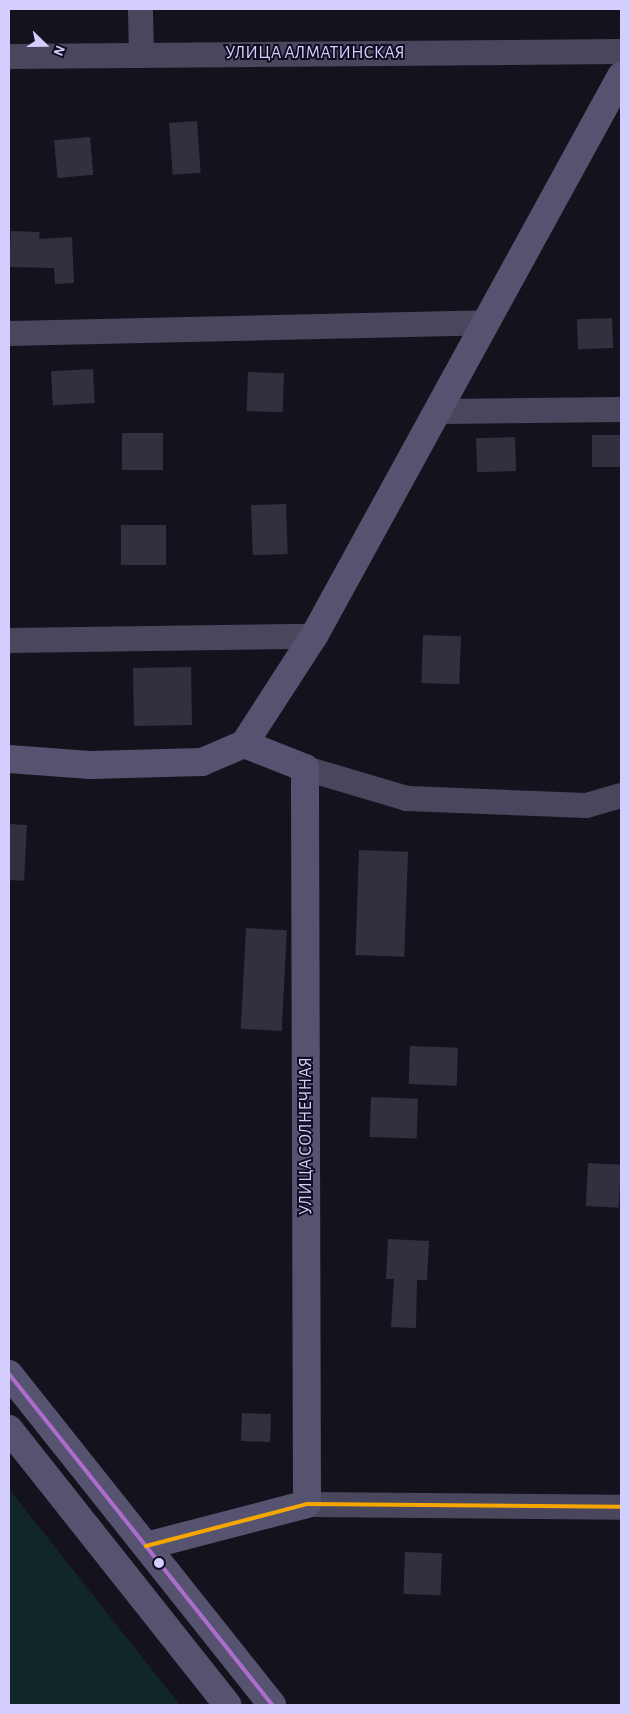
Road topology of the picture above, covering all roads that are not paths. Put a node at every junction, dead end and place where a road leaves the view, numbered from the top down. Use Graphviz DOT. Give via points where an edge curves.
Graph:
graph roads {
  1 [pos="140,9"];
  2 [pos="621,51"];
  3 [pos="141,55"];
  4 [pos="9,56"];
  5 [pos="621,76"];
  6 [pos="486,322"];
  7 [pos="9,332"];
  8 [pos="621,409"];
  9 [pos="440,411"];
  10 [pos="314,636"];
  11 [pos="9,640"];
  12 [pos="244,744"];
  13 [pos="9,759"];
  14 [pos="305,768"];
  15 [pos="621,795"];
  16 [pos="9,1374"];
  17 [pos="9,1429"];
  18 [pos="308,1504"];
  19 [pos="621,1507"];
  20 [pos="146,1546"];
  21 [pos="228,1705"];
  22 [pos="272,1705"];
  1 -- 3 [label="street"];
  2 -- 3 [label="street, УЛИЦА АЛМАТИНСКАЯ"];
  3 -- 4 [label="street, УЛИЦА АЛМАТИНСКАЯ"];
  5 -- 6 [label="street"];
  6 -- 7 [label="street"];
  6 -- 9 [label="street"];
  8 -- 9 [label="street"];
  9 -- 10 [label="street"];
  10 -- 11 [label="street"];
  10 -- 12 [label="street"];
  12 -- 13 [label="street" via="202,762 90,765"];
  12 -- 14 [label="street"];
  14 -- 15 [label="street" via="406,798 586,805"];
  14 -- 18 [label="street, УЛИЦА СОЛНЕЧНАЯ"];
  16 -- 20 [label="street"];
  17 -- 21 [label="street"];
  18 -- 19 [label="street"];
  18 -- 20 [label="street"];
  20 -- 22 [label="street"];
}
